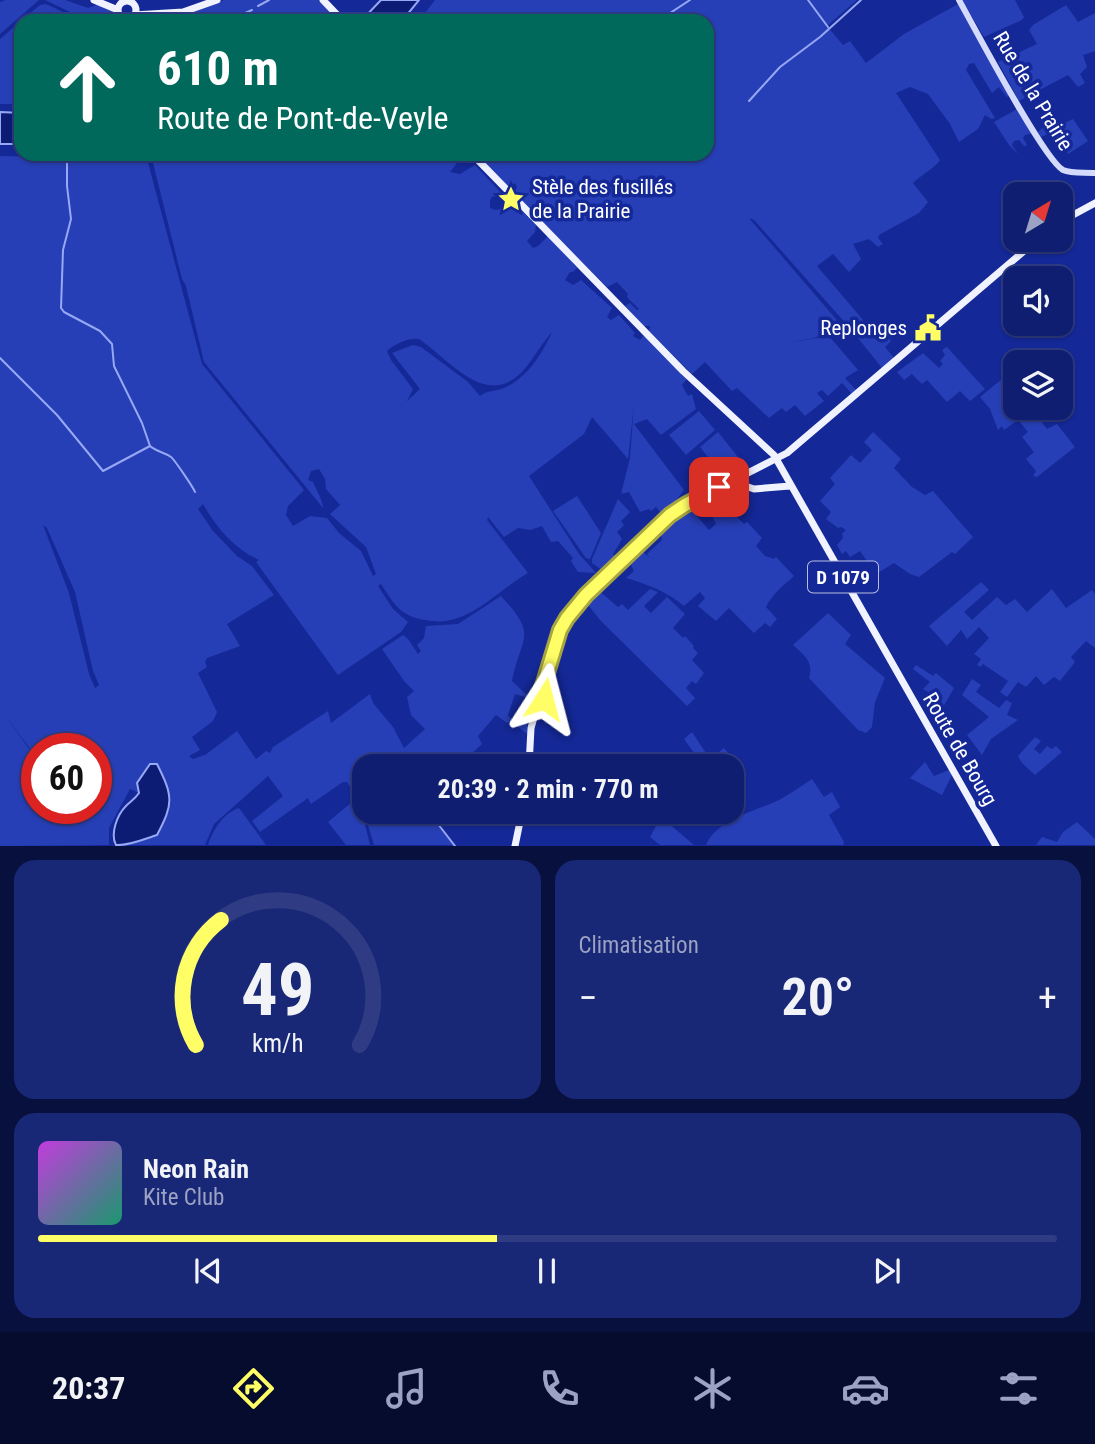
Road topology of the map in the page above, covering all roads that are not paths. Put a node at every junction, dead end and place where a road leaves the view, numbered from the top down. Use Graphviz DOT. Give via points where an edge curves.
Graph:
graph roads {
  1 [pos="94,0"];
  2 [pos="217,0"];
  3 [pos="323,0"];
  4 [pos="959,0"];
  5 [pos="135,6"];
  6 [pos="119,7"];
  7 [pos="148,13"];
  8 [pos="119,14"];
  9 [pos="134,14"];
  10 [pos="141,14"];
  11 [pos="153,14"];
  12 [pos="166,14"];
  13 [pos="337,14"];
  14 [pos="480,161"];
  15 [pos="1095,173"];
  16 [pos="1095,204"];
  17 [pos="1073,215"];
  18 [pos="1023,252"];
  19 [pos="772,458"];
  20 [pos="732,481"];
  21 [pos="790,486"];
  22 [pos="530,754"];
  23 [pos="519,824"];
  24 [pos="515,845"];
  25 [pos="996,845"];
  1 -- 6 [label="main road"];
  2 -- 12 [label="main road"];
  3 -- 13 [label="main road"];
  4 -- 15 [label="street, Rue de la Prairie" via="1056,163 1067,171"];
  5 -- 6 [label="main road" via="130,1"];
  5 -- 7 [label="main road"];
  5 -- 9 [label="main road"];
  6 -- 8 [label="main road"];
  7 -- 10 [label="main road"];
  7 -- 11 [label="main road"];
  14 -- 19 [label="main road, D 1079"];
  16 -- 17 [label="main road"];
  18 -- 19 [label="main road" via="787,453"];
  19 -- 20 [label="main road"];
  19 -- 21 [label="main road, D 1079"];
  20 -- 21 [label="main road" via="754,489"];
  20 -- 22 [label="main road" via="666,519 567,618 540,696 534,699 537,706"];
  21 -- 25 [label="main road, Route de Bourg / D 1079"];
  23 -- 24 [label="main road"];
}
